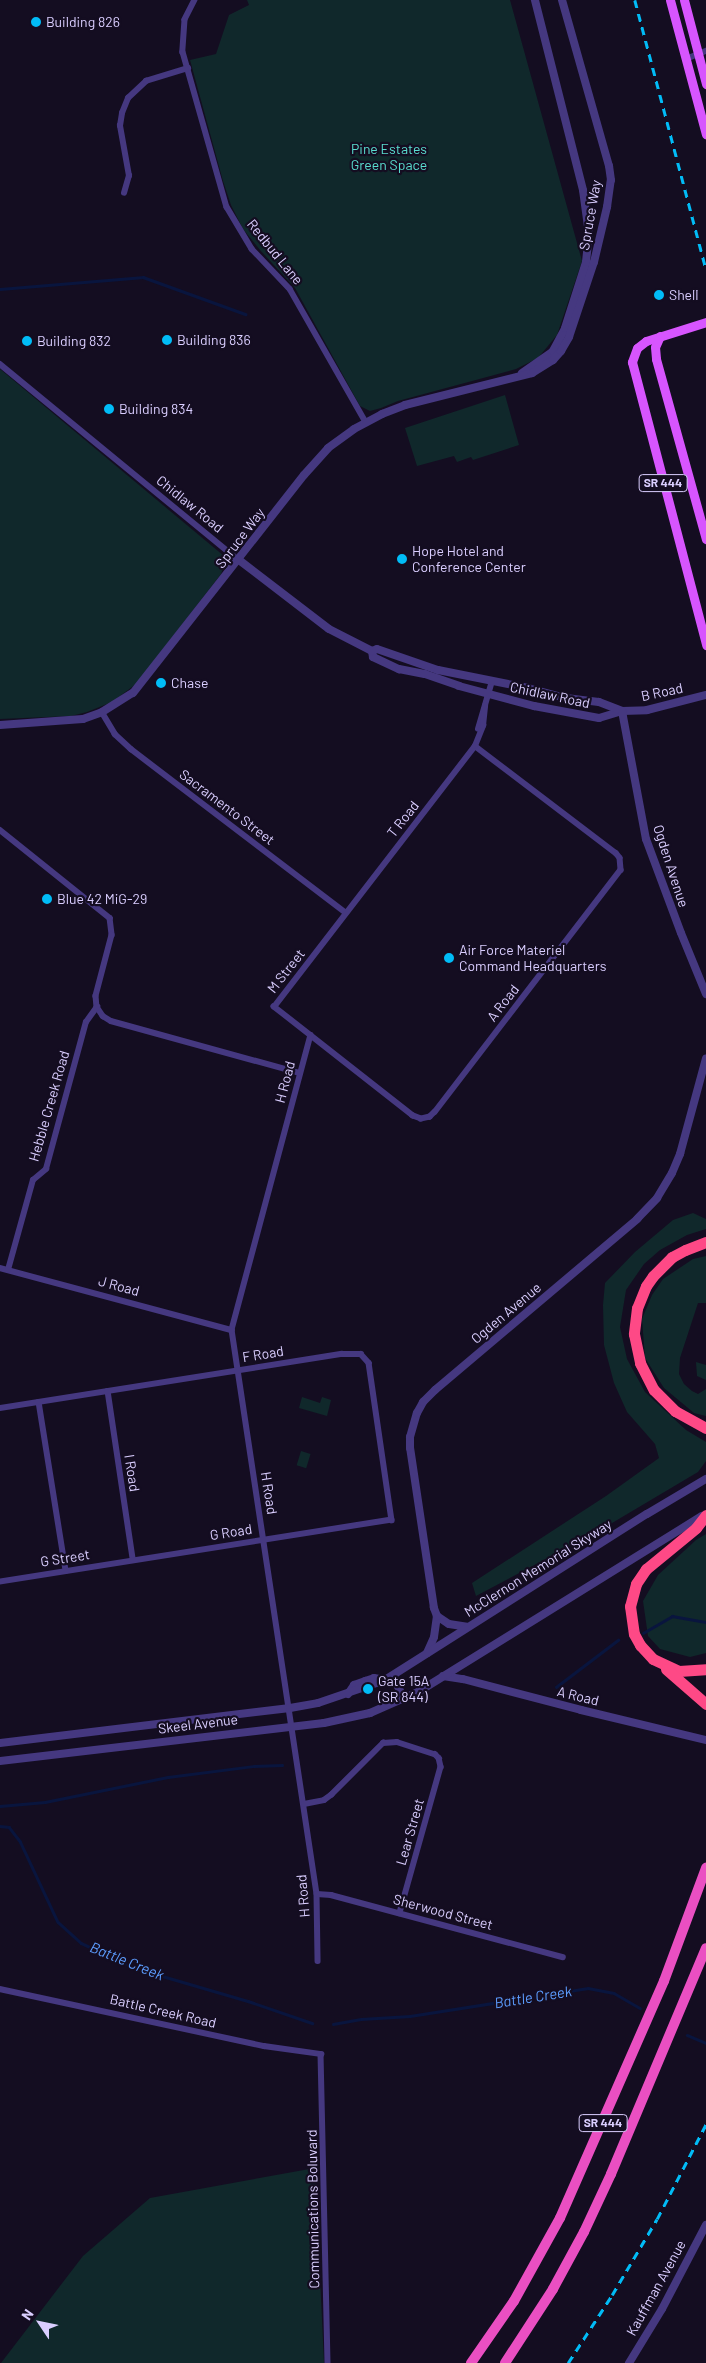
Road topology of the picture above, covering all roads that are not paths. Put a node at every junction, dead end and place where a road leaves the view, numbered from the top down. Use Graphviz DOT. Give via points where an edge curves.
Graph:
graph roads {
  1 [pos="195,0"];
  2 [pos="535,0"];
  3 [pos="562,0"];
  4 [pos="670,0"];
  5 [pos="684,0"];
  6 [pos="702,54"];
  7 [pos="686,59"];
  8 [pos="188,68"];
  9 [pos="706,84"];
  10 [pos="706,134"];
  11 [pos="124,193"];
  12 [pos="703,323"];
  13 [pos="660,336"];
  14 [pos="0,364"];
  15 [pos="516,376"];
  16 [pos="366,422"];
  17 [pos="706,539"];
  18 [pos="240,560"];
  19 [pos="706,645"];
  20 [pos="372,651"];
  21 [pos="492,680"];
  22 [pos="488,694"];
  23 [pos="706,695"];
  24 [pos="622,711"];
  25 [pos="102,712"];
  26 [pos="0,725"];
  27 [pos="475,746"];
  28 [pos="0,830"];
  29 [pos="346,913"];
  30 [pos="706,994"];
  31 [pos="97,1007"];
  32 [pos="311,1035"];
  33 [pos="706,1058"];
  34 [pos="300,1073"];
  35 [pos="706,1242"];
  36 [pos="0,1268"];
  37 [pos="8,1270"];
  38 [pos="232,1330"];
  39 [pos="238,1370"];
  40 [pos="108,1391"];
  41 [pos="40,1402"];
  42 [pos="0,1408"];
  43 [pos="706,1428"];
  44 [pos="706,1479"];
  45 [pos="706,1514"];
  46 [pos="392,1520"];
  47 [pos="264,1540"];
  48 [pos="133,1559"];
  49 [pos="66,1571"];
  50 [pos="0,1582"];
  51 [pos="437,1616"];
  52 [pos="468,1627"];
  53 [pos="426,1654"];
  54 [pos="653,1658"];
  55 [pos="706,1669"];
  56 [pos="443,1676"];
  57 [pos="393,1677"];
  58 [pos="348,1694"];
  59 [pos="404,1699"];
  60 [pos="706,1704"];
  61 [pos="290,1708"];
  62 [pos="292,1725"];
  63 [pos="706,1740"];
  64 [pos="0,1743"];
  65 [pos="0,1761"];
  66 [pos="304,1804"];
  67 [pos="706,1868"];
  68 [pos="317,1894"];
  69 [pos="400,1913"];
  70 [pos="706,1948"];
  71 [pos="563,1957"];
  72 [pos="318,1962"];
  73 [pos="0,1989"];
  74 [pos="321,2054"];
  75 [pos="706,2225"];
  76 [pos="328,2363"];
  77 [pos="472,2363"];
  78 [pos="506,2363"];
  79 [pos="629,2363"];
  1 -- 8 [label="street, Redbud Lane" via="183,31 182,44"];
  2 -- 15 [label="street, Spruce Way" via="583,190 588,242 586,262 568,318 553,351"];
  3 -- 15 [label="street, Spruce Way" via="609,166 610,188 594,262 569,337 561,351 544,367"];
  4 -- 7 [label="main road"];
  5 -- 6 [label="main road"];
  6 -- 7 [label="street"];
  6 -- 9 [label="main road"];
  7 -- 10 [label="main road"];
  8 -- 11 [label="street" via="150,78 128,98 120,126 128,176"];
  8 -- 16 [label="street, Redbud Lane" via="221,193 233,220 252,249 290,289"];
  12 -- 13 [label="main road, SR 444"];
  13 -- 17 [label="main road, SR 444" via="655,347 656,358"];
  13 -- 19 [label="main road, SR 444" via="640,345 632,362"];
  14 -- 18 [label="street, Chidlaw Road"];
  15 -- 16 [label="street, Spruce Way" via="405,405"];
  16 -- 18 [label="street, Spruce Way" via="339,439 317,459"];
  18 -- 20 [label="street, Chidlaw Road" via="312,617"];
  18 -- 25 [label="street, Spruce Way" via="134,693"];
  20 -- 21 [label="street, Chidlaw Road" via="377,649 438,670"];
  20 -- 22 [label="street, Chidlaw Road" via="373,657 399,669 441,678"];
  21 -- 22 [label="street, T Road"];
  21 -- 24 [label="street, Chidlaw Road" via="537,690 548,689"];
  22 -- 24 [label="street, Chidlaw Road" via="599,718"];
  22 -- 27 [label="street, T Road"];
  23 -- 24 [label="street, B Road" via="647,710"];
  24 -- 30 [label="street, Ogden Avenue" via="646,839"];
  25 -- 26 [label="street, Spruce Way" via="83,718"];
  25 -- 29 [label="street, Sacramento Street" via="115,734 131,749"];
  27 -- 29 [label="street, T Road"];
  27 -- 32 [label="street, A Road" via="616,853 621,864 618,875 430,1117 421,1119 413,1116"];
  28 -- 31 [label="street" via="110,918 112,935 96,996"];
  29 -- 32 [label="street, M Street" via="274,1007"];
  31 -- 34 [label="street" via="111,1022"];
  31 -- 37 [label="street, Hebble Creek Road" via="86,1022 46,1169 33,1180"];
  32 -- 34 [label="street, H Road"];
  33 -- 51 [label="street, Ogden Avenue" via="680,1154 657,1198 637,1219 435,1390 417,1414 410,1448"];
  34 -- 38 [label="street, H Road"];
  35 -- 43 [label="highway" via="678,1254 653,1276 640,1297 634,1334 640,1363 654,1390 675,1411"];
  36 -- 37 [label="street, J Road"];
  37 -- 38 [label="street, J Road"];
  38 -- 39 [label="street, H Road"];
  39 -- 40 [label="street, F Road"];
  39 -- 46 [label="street, F Road" via="355,1352 366,1358"];
  39 -- 47 [label="street, H Road"];
  40 -- 41 [label="street, F Road"];
  40 -- 48 [label="street, I Road"];
  41 -- 42 [label="street, F Road"];
  41 -- 49 [label="street"];
  44 -- 52 [label="street, McClernon Memorial Skyway"];
  45 -- 54 [label="highway" via="696,1528 646,1569 632,1594 630,1618 634,1634"];
  45 -- 56 [label="street"];
  46 -- 47 [label="street, G Road"];
  47 -- 48 [label="street, G Road"];
  47 -- 61 [label="street, H Road"];
  48 -- 49 [label="street, G Street"];
  49 -- 50 [label="street, G Street"];
  51 -- 52 [label="street" via="449,1624"];
  51 -- 53 [label="street" via="434,1637"];
  52 -- 53 [label="street, McClernon Memorial Skyway"];
  53 -- 57 [label="street, McClernon Memorial Skyway"];
  54 -- 55 [label="highway" via="679,1671"];
  54 -- 60 [label="highway"];
  56 -- 59 [label="street"];
  56 -- 63 [label="street, A Road" via="463,1678"];
  57 -- 58 [label="street, McClernon Memorial Skyway"];
  57 -- 59 [label="street"];
  58 -- 61 [label="street, Skeel Avenue"];
  59 -- 62 [label="street, Skeel Avenue" via="356,1717"];
  61 -- 62 [label="street, H Road"];
  61 -- 64 [label="street, Skeel Avenue"];
  62 -- 65 [label="street, Skeel Avenue"];
  62 -- 66 [label="street, H Road"];
  66 -- 68 [label="street, H Road"];
  66 -- 69 [label="street, Lear Street" via="324,1800 331,1795 383,1743 397,1742 439,1758 441,1767"];
  67 -- 77 [label="highway, SR 444" via="664,1981 560,2218 519,2293"];
  68 -- 69 [label="street, Sherwood Street"];
  68 -- 72 [label="street, H Road"];
  69 -- 71 [label="street, Sherwood Street"];
  70 -- 78 [label="highway, SR 444" via="584,2232 553,2289"];
  73 -- 74 [label="street, Battle Creek Road" via="264,2046"];
  74 -- 76 [label="street, Communications Boluvard"];
  75 -- 79 [label="street, Kauffman Avenue" via="662,2309"];
}
